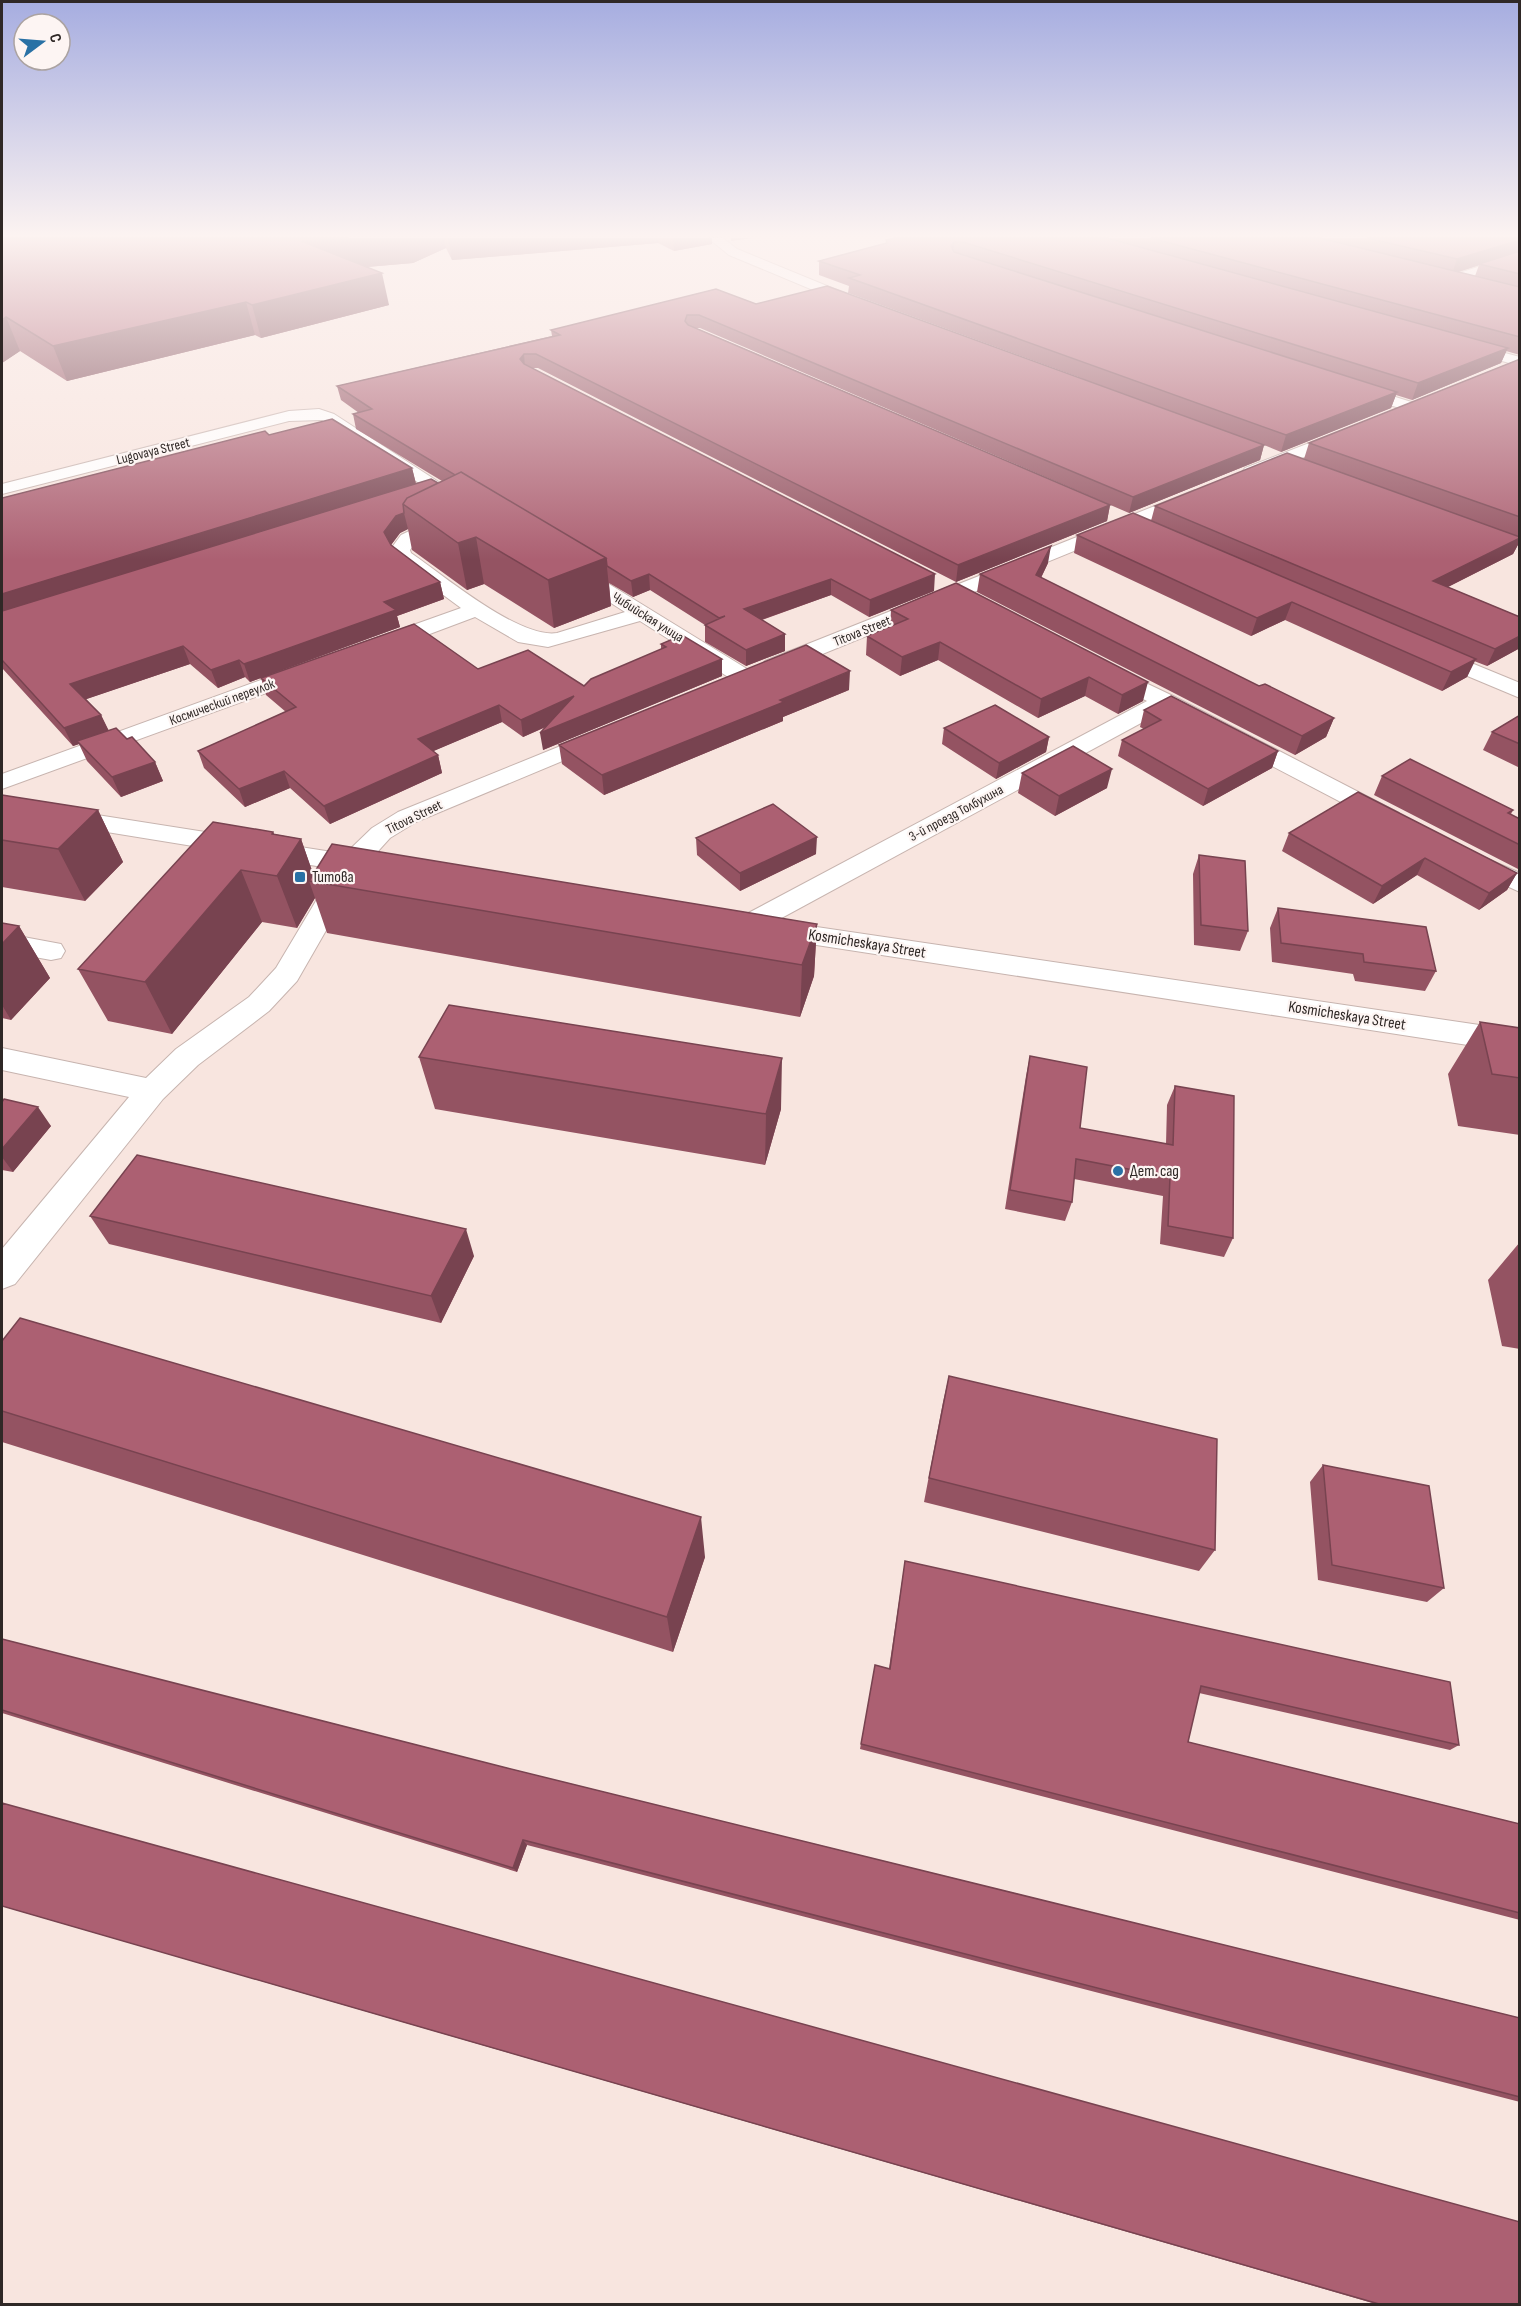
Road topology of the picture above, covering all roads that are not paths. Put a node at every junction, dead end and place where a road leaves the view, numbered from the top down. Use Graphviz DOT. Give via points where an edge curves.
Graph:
graph roads {
  1 [pos="1461,346"];
  2 [pos="1520,363"];
  3 [pos="1498,373"];
  4 [pos="1332,382"];
  5 [pos="1433,399"];
  6 [pos="1412,408"];
  7 [pos="1258,452"];
  8 [pos="1280,460"];
  9 [pos="1302,468"];
  10 [pos="1237,478"];
  11 [pos="436,486"];
  12 [pos="1216,487"];
  13 [pos="2,489"];
  14 [pos="413,494"];
  15 [pos="1108,513"];
  16 [pos="1130,523"];
  17 [pos="1151,532"];
  18 [pos="551,557"];
  19 [pos="934,583"];
  20 [pos="955,594"];
  21 [pos="976,605"];
  22 [pos="476,609"];
  23 [pos="643,613"];
  24 [pos="1411,644"];
  25 [pos="354,653"];
  26 [pos="1092,664"];
  27 [pos="321,666"];
  28 [pos="744,677"];
  29 [pos="722,686"];
  30 [pos="1520,691"];
  31 [pos="1165,701"];
  32 [pos="614,731"];
  33 [pos="2,782"];
  34 [pos="2,807"];
  35 [pos="1405,825"];
  36 [pos="1457,852"];
  37 [pos="351,864"];
  38 [pos="398,871"];
  39 [pos="1520,884"];
  40 [pos="735,923"];
  41 [pos="2,942"];
  42 [pos="51,951"];
  43 [pos="1520,1042"];
  44 [pos="2,1059"];
  45 [pos="152,1091"];
  46 [pos="2,1274"];
  1 -- 2 [label="street"];
  2 -- 3 [label="street"];
  4 -- 6 [label="street"];
  5 -- 6 [label="street"];
  6 -- 8 [label="street"];
  7 -- 8 [label="street"];
  8 -- 9 [label="street"];
  8 -- 10 [label="street"];
  11 -- 13 [label="street, Lugovaya Street" via="328,417 305,414"];
  11 -- 14 [label="street"];
  11 -- 22 [label="street" via="474,511 408,539 400,550"];
  12 -- 16 [label="street, Titova Street"];
  15 -- 16 [label="street"];
  16 -- 17 [label="street"];
  16 -- 20 [label="street, Titova Street"];
  18 -- 23 [label="street, Чибийская улица"];
  19 -- 20 [label="street"];
  20 -- 21 [label="street"];
  20 -- 28 [label="street, Titova Street"];
  22 -- 23 [label="street" via="526,637 548,641"];
  22 -- 25 [label="street"];
  23 -- 28 [label="street, Чибийская улица"];
  24 -- 30 [label="street"];
  26 -- 31 [label="street"];
  27 -- 33 [label="street, Космический переулок"];
  28 -- 29 [label="street, Titova Street"];
  31 -- 35 [label="street"];
  31 -- 40 [label="street, 3-й проезд Толбухина"];
  32 -- 37 [label="street, Titova Street" via="408,817 381,833"];
  34 -- 37 [label="street"];
  36 -- 39 [label="street"];
  37 -- 38 [label="street"];
  37 -- 45 [label="street, Titova Street" via="287,974 259,1004 187,1057"];
  40 -- 43 [label="street, Kosmicheskaya Street"];
  41 -- 42 [label="street"];
  44 -- 45 [label="street"];
  45 -- 46 [label="street, Titova Street"];
}
